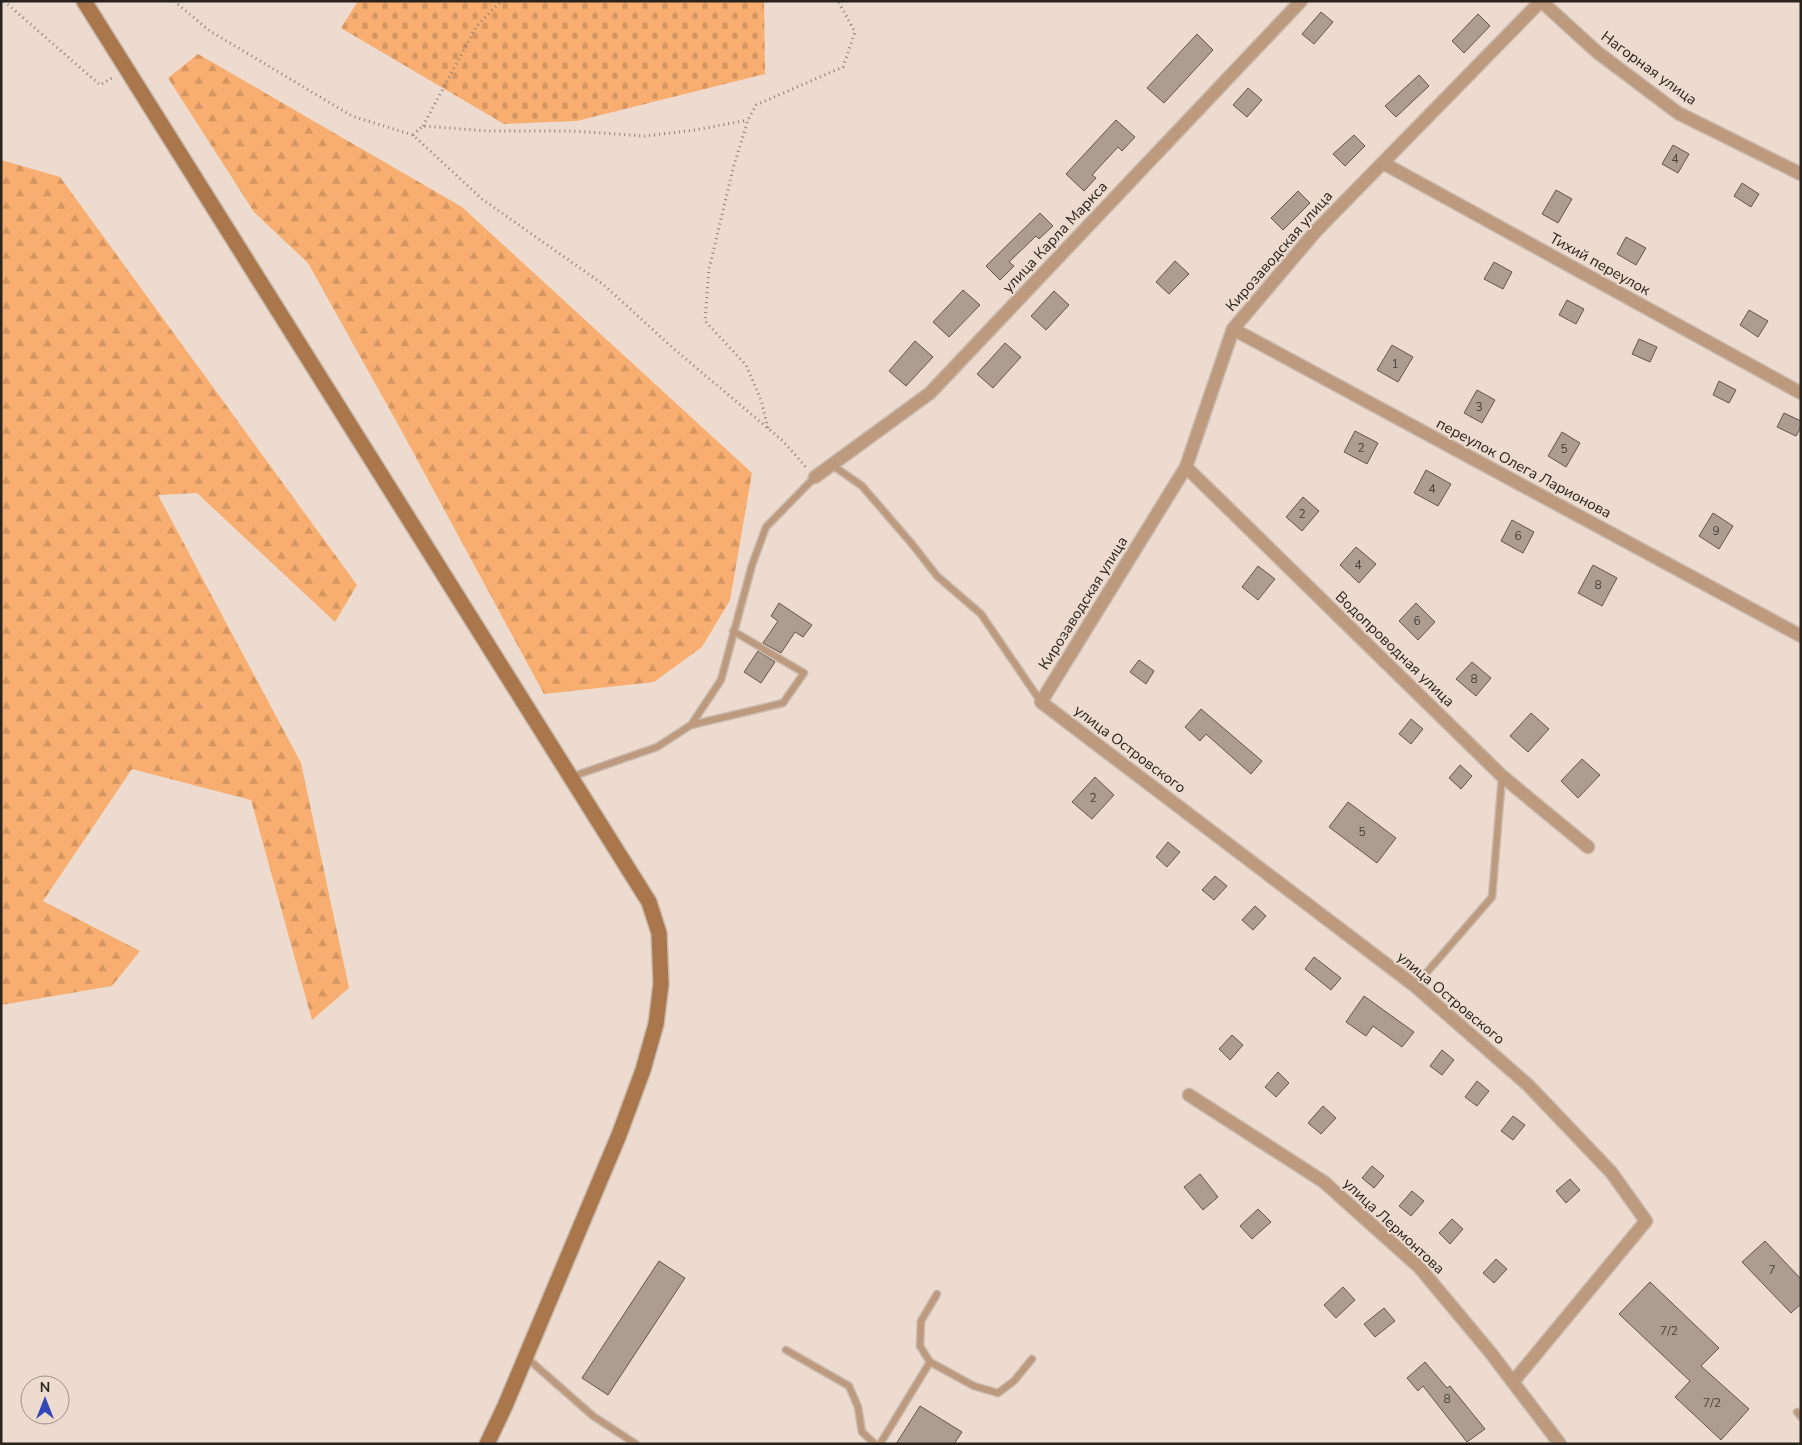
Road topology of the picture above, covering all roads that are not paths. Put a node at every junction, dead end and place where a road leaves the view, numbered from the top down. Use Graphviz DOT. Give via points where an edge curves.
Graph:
graph roads {
  1 [pos="84,1"];
  2 [pos="1301,1"];
  3 [pos="1541,1"];
  4 [pos="1383,163"];
  5 [pos="1801,174"];
  6 [pos="1232,329"];
  7 [pos="1801,394"];
  8 [pos="832,465"];
  9 [pos="1186,466"];
  10 [pos="815,477"];
  11 [pos="733,631"];
  12 [pos="1801,636"];
  13 [pos="1041,702"];
  14 [pos="691,725"];
  15 [pos="1502,776"];
  16 [pos="570,777"];
  17 [pos="1588,847"];
  18 [pos="1415,986"];
  19 [pos="1189,1095"];
  20 [pos="938,1294"];
  21 [pos="786,1350"];
  22 [pos="526,1357"];
  23 [pos="1032,1359"];
  24 [pos="930,1362"];
  25 [pos="1513,1382"];
  26 [pos="487,1444"];
  27 [pos="636,1444"];
  28 [pos="875,1444"];
  29 [pos="880,1444"];
  30 [pos="1560,1444"];
  1 -- 16 [label="main road"];
  2 -- 8 [label="street, улица Карла Маркса" via="930,393"];
  3 -- 4 [label="street, Кирозаводская улица"];
  3 -- 5 [label="street, Нагорная улица" via="1597,52 1678,113"];
  4 -- 6 [label="street, Кирозаводская улица" via="1316,231"];
  4 -- 7 [label="street, Тихий переулок"];
  6 -- 9 [label="street, Кирозаводская улица"];
  6 -- 12 [label="street, переулок Олега Ларионова"];
  8 -- 10 [label="street, улица Карла Маркса"];
  8 -- 13 [label="lane" via="862,486 937,576 981,614"];
  9 -- 13 [label="street, Кирозаводская улица"];
  9 -- 15 [label="street, Водопроводная улица"];
  10 -- 11 [label="lane" via="766,527"];
  11 -- 14 [label="lane" via="721,680"];
  11 -- 14 [label="lane" via="804,673 783,703"];
  13 -- 18 [label="street, улица Островского"];
  14 -- 16 [label="lane" via="657,747"];
  15 -- 17 [label="street, Водопроводная улица"];
  15 -- 18 [label="lane" via="1492,897"];
  16 -- 22 [label="main road" via="649,902 659,933 661,984 656,1024 623,1126"];
  18 -- 25 [label="street, улица Островского" via="1528,1085 1610,1172 1646,1221"];
  19 -- 25 [label="street, улица Лермонтова" via="1324,1182 1419,1267"];
  20 -- 24 [label="lane" via="921,1321 920,1346"];
  21 -- 28 [label="lane" via="849,1386 858,1407 862,1432"];
  22 -- 26 [label="main road"];
  22 -- 27 [label="lane" via="593,1416"];
  23 -- 24 [label="lane" via="998,1393 974,1386"];
  24 -- 29 [label="lane"];
  25 -- 30 [label="street, улица Лермонтова"];
}
